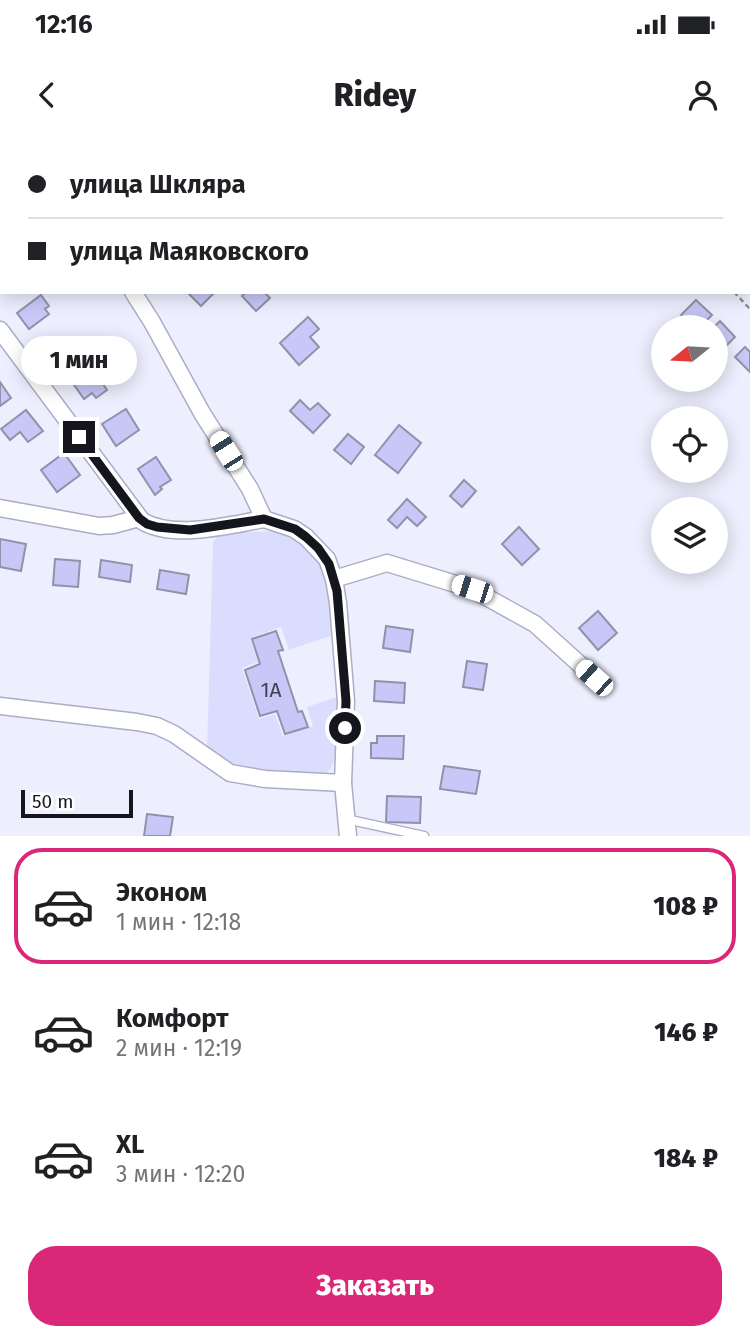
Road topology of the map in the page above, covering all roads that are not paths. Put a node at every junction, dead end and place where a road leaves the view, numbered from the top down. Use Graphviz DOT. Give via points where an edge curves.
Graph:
graph roads {
  1 [pos="134,294"];
  2 [pos="0,330"];
  3 [pos="0,508"];
  4 [pos="139,518"];
  5 [pos="264,519"];
  6 [pos="334,579"];
  7 [pos="594,678"];
  8 [pos="0,706"];
  9 [pos="343,783"];
  10 [pos="346,819"];
  11 [pos="348,836"];
  12 [pos="424,836"];
  1 -- 5 [label="street"];
  2 -- 4 [label="street"];
  3 -- 4 [label="street" via="99,526"];
  4 -- 5 [label="street" via="157,527 190,530"];
  5 -- 6 [label="street" via="306,537 327,559"];
  6 -- 7 [label="street" via="387,562 472,589 535,624"];
  6 -- 9 [label="street" via="346,701"];
  8 -- 9 [label="street" via="157,726 230,773 247,777"];
  9 -- 10 [label="street"];
  10 -- 11 [label="street"];
  10 -- 12 [label="lane"];
}
